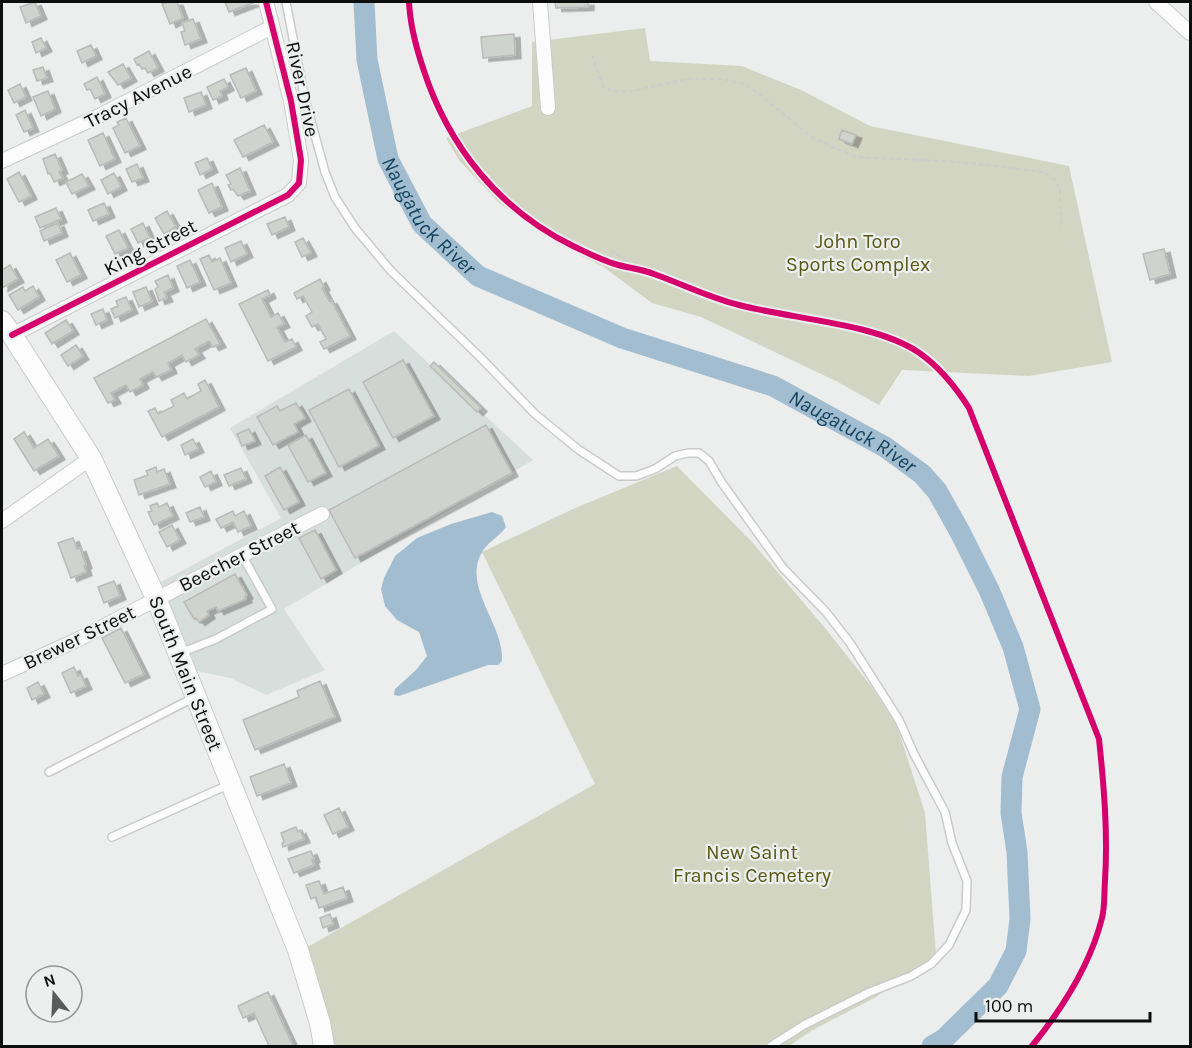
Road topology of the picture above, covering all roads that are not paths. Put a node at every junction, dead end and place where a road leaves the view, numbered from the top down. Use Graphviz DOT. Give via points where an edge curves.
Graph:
graph roads {
  1 [pos="266,2"];
  2 [pos="286,2"];
  3 [pos="540,2"];
  4 [pos="1156,2"];
  5 [pos="272,27"];
  6 [pos="1191,33"];
  7 [pos="548,108"];
  8 [pos="2,161"];
  9 [pos="299,183"];
  10 [pos="7,328"];
  11 [pos="91,458"];
  12 [pos="322,514"];
  13 [pos="2,521"];
  14 [pos="242,555"];
  15 [pos="156,598"];
  16 [pos="178,654"];
  17 [pos="2,674"];
  18 [pos="195,697"];
  19 [pos="49,772"];
  20 [pos="230,784"];
  21 [pos="112,837"];
  22 [pos="324,1047"];
  23 [pos="771,1047"];
  1 -- 5 [label="street, River Drive"];
  2 -- 23 [label="lane" via="304,95 325,172 355,228 391,271 535,414 618,476 636,476 688,453 699,453 709,461 783,568 850,642 899,720 945,812 967,881 966,910 949,945 931,964 911,976 814,1020"];
  3 -- 7 [label="street"];
  4 -- 6 [label="street"];
  5 -- 8 [label="street, Tracy Avenue"];
  5 -- 9 [label="street, River Drive" via="291,101 301,160"];
  9 -- 10 [label="street, King Street" via="288,195"];
  10 -- 11 [label="main road, South Main Street"];
  11 -- 13 [label="street"];
  11 -- 15 [label="main road, South Main Street"];
  12 -- 14 [label="street, Beecher Street"];
  14 -- 15 [label="street, Beecher Street"];
  14 -- 16 [label="lane" via="272,609"];
  15 -- 16 [label="main road, South Main Street"];
  15 -- 17 [label="street, Brewer Street"];
  16 -- 18 [label="main road, South Main Street"];
  18 -- 19 [label="lane"];
  18 -- 20 [label="main road, South Main Street"];
  20 -- 21 [label="lane"];
  20 -- 22 [label="main road, South Main Street" via="298,950"];
}
